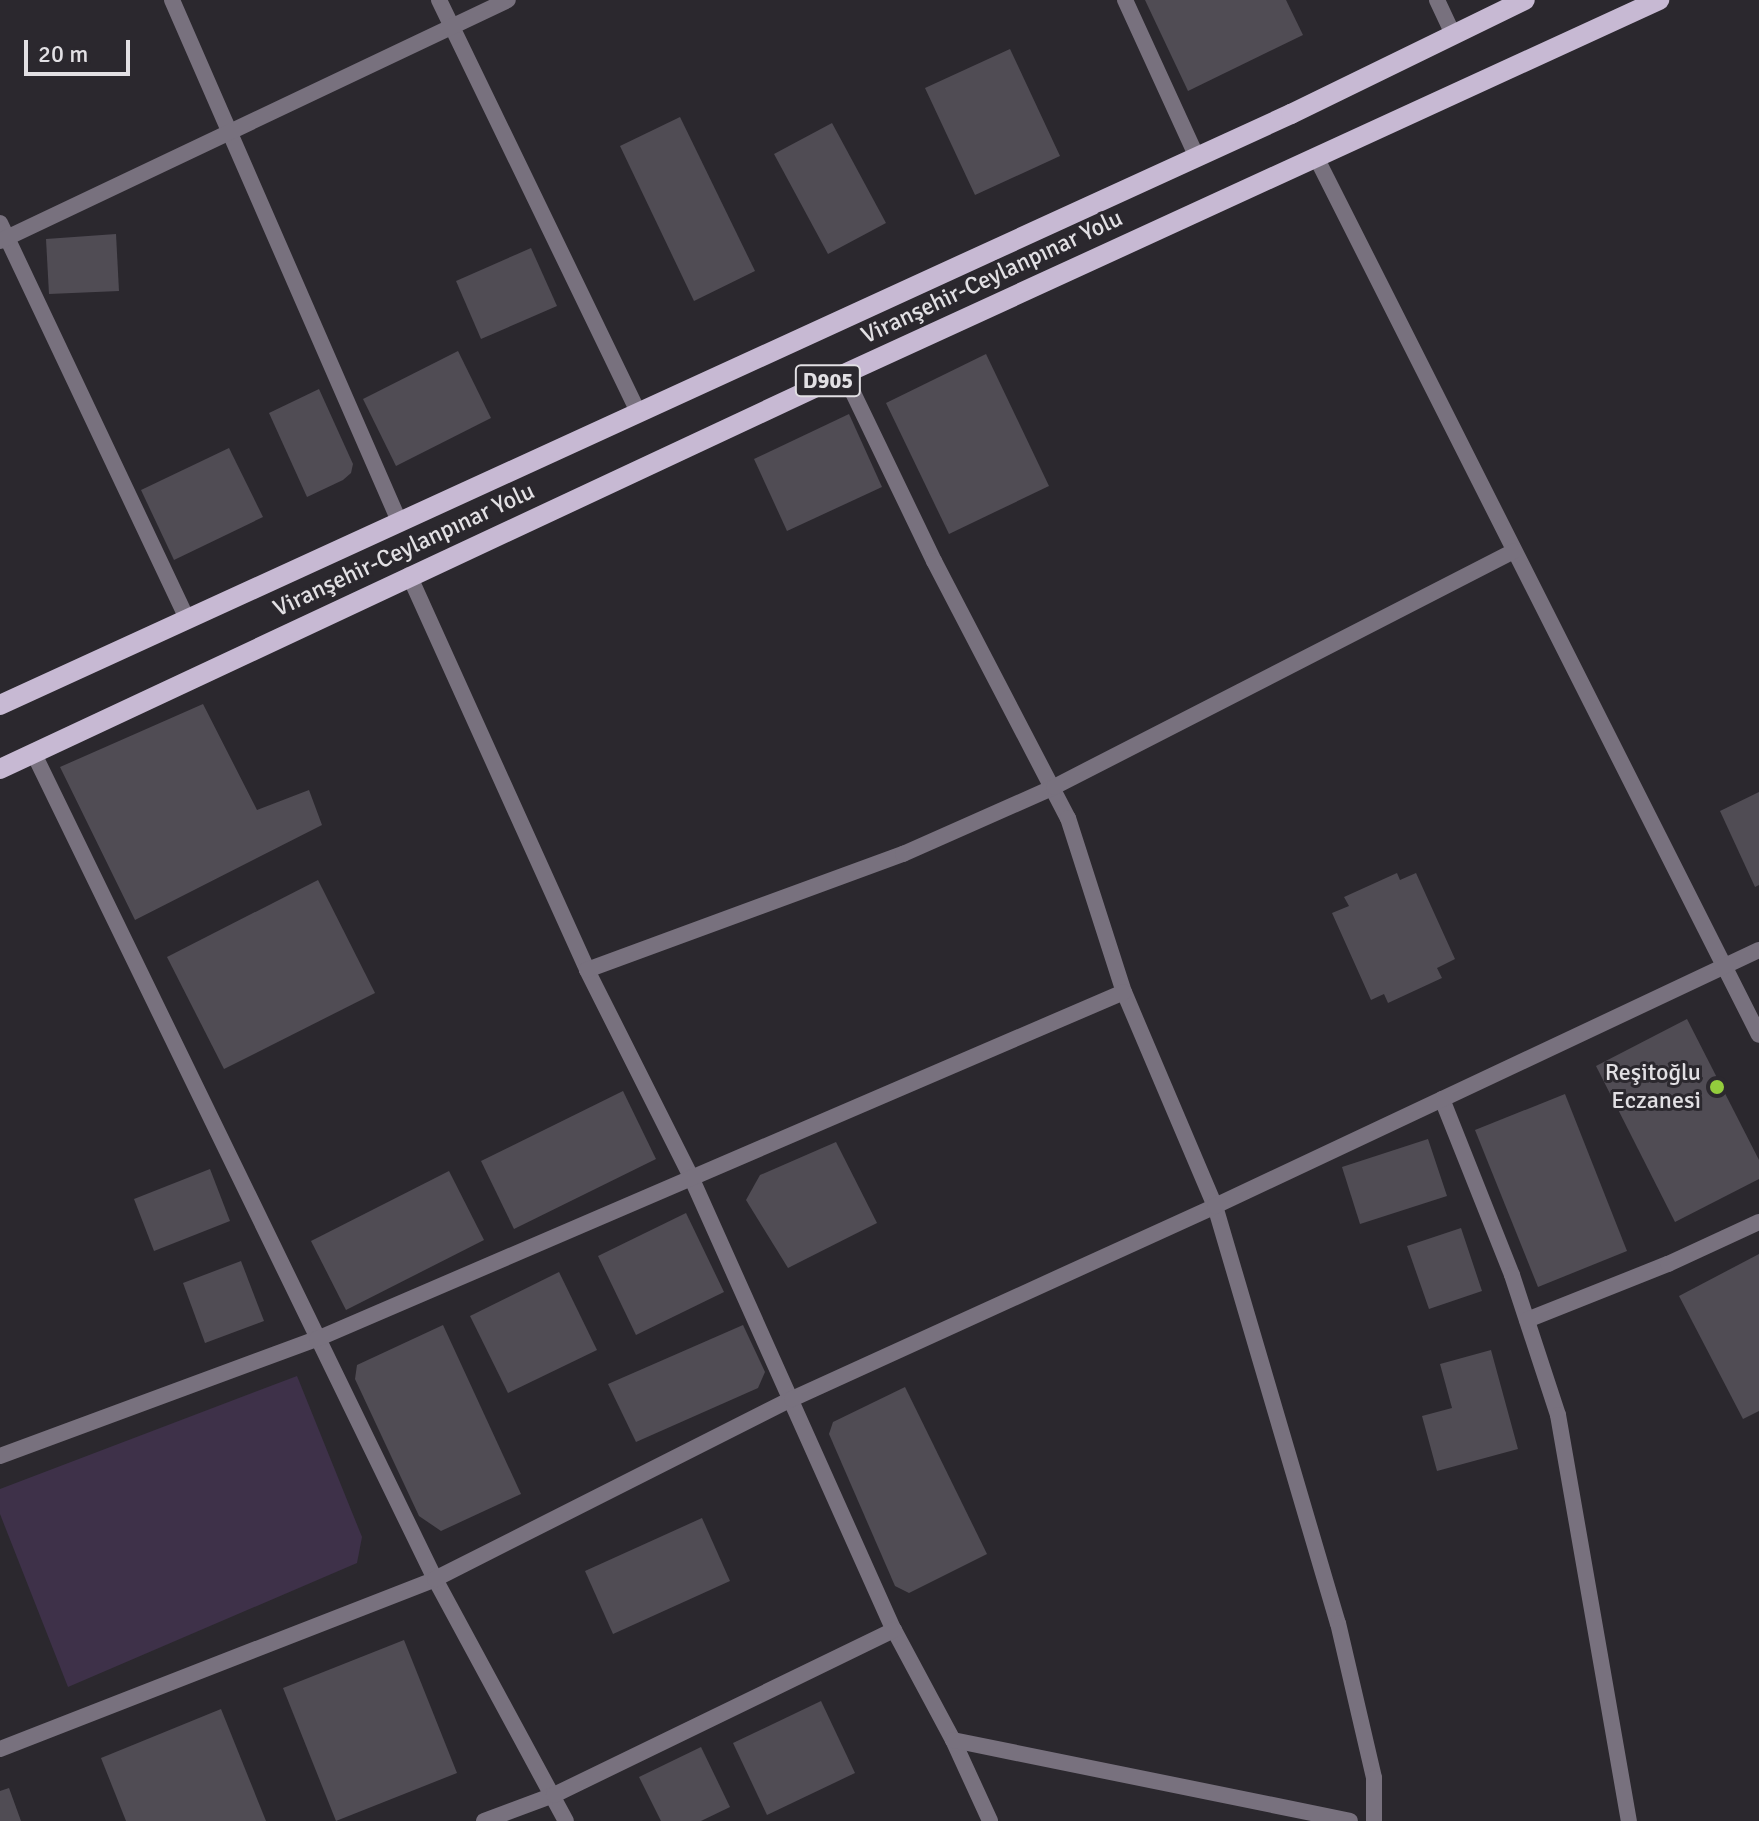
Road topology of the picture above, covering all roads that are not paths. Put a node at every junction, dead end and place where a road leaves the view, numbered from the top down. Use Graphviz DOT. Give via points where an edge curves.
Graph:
graph roads {
  1 [pos="172,0"];
  2 [pos="439,0"];
  3 [pos="508,0"];
  4 [pos="1125,0"];
  5 [pos="1437,0"];
  6 [pos="1525,0"];
  7 [pos="1659,0"];
  8 [pos="452,26"];
  9 [pos="1453,35"];
  10 [pos="229,132"];
  11 [pos="1197,157"];
  12 [pos="1316,157"];
  13 [pos="2,234"];
  14 [pos="844,374"];
  15 [pos="638,411"];
  16 [pos="399,521"];
  17 [pos="1514,551"];
  18 [pos="409,575"];
  19 [pos="187,618"];
  20 [pos="0,705"];
  21 [pos="34,754"];
  22 [pos="0,769"];
  23 [pos="1054,787"];
  24 [pos="1759,950"];
  25 [pos="1723,968"];
  26 [pos="587,970"];
  27 [pos="1124,992"];
  28 [pos="1759,1035"];
  29 [pos="1442,1099"];
  30 [pos="691,1177"];
  31 [pos="1215,1206"];
  32 [pos="1759,1222"];
  33 [pos="1527,1320"];
  34 [pos="317,1339"];
  35 [pos="792,1399"];
  36 [pos="0,1456"];
  37 [pos="435,1579"];
  38 [pos="894,1630"];
  39 [pos="953,1740"];
  40 [pos="0,1749"];
  41 [pos="554,1795"];
  42 [pos="484,1821"];
  43 [pos="566,1821"];
  44 [pos="990,1821"];
  45 [pos="1350,1821"];
  46 [pos="1374,1821"];
  47 [pos="1629,1821"];
  1 -- 10 [label="street"];
  2 -- 8 [label="street"];
  3 -- 8 [label="street"];
  4 -- 11 [label="street"];
  5 -- 9 [label="street"];
  6 -- 9 [label="main road, Viranşehir-Ceylanpınar Yolu / D905"];
  7 -- 12 [label="main road, Viranşehir-Ceylanpınar Yolu / D905"];
  8 -- 10 [label="street"];
  8 -- 15 [label="street"];
  9 -- 11 [label="main road, Viranşehir-Ceylanpınar Yolu / D905"];
  10 -- 13 [label="street"];
  10 -- 16 [label="street"];
  11 -- 15 [label="main road, Viranşehir-Ceylanpınar Yolu / D905"];
  12 -- 14 [label="main road, Viranşehir-Ceylanpınar Yolu / D905"];
  12 -- 17 [label="street"];
  13 -- 19 [label="street"];
  14 -- 18 [label="main road, Viranşehir-Ceylanpınar Yolu / D905"];
  14 -- 23 [label="street" via="934,561"];
  15 -- 16 [label="main road, Viranşehir-Ceylanpınar Yolu / D905"];
  16 -- 19 [label="main road, Viranşehir-Ceylanpınar Yolu / D905"];
  17 -- 23 [label="street"];
  17 -- 25 [label="street"];
  18 -- 21 [label="main road, Viranşehir-Ceylanpınar Yolu / D905"];
  18 -- 26 [label="street"];
  19 -- 20 [label="main road, Viranşehir-Ceylanpınar Yolu / D905"];
  21 -- 22 [label="main road, Viranşehir-Ceylanpınar Yolu / D905"];
  21 -- 34 [label="street"];
  23 -- 26 [label="street" via="903,854"];
  23 -- 27 [label="street"];
  24 -- 25 [label="street"];
  25 -- 28 [label="street"];
  25 -- 29 [label="street"];
  26 -- 30 [label="street"];
  27 -- 30 [label="street"];
  27 -- 31 [label="street"];
  29 -- 31 [label="street"];
  29 -- 33 [label="street"];
  30 -- 34 [label="street"];
  30 -- 35 [label="street"];
  31 -- 35 [label="street"];
  31 -- 46 [label="street" via="1338,1623 1374,1778"];
  32 -- 33 [label="street"];
  33 -- 47 [label="street" via="1558,1415"];
  34 -- 36 [label="street"];
  34 -- 37 [label="street"];
  35 -- 37 [label="street"];
  35 -- 38 [label="street"];
  37 -- 40 [label="street"];
  37 -- 41 [label="street"];
  38 -- 39 [label="street"];
  38 -- 41 [label="street"];
  39 -- 44 [label="street"];
  39 -- 45 [label="street"];
  41 -- 42 [label="street"];
  41 -- 43 [label="street"];
}
